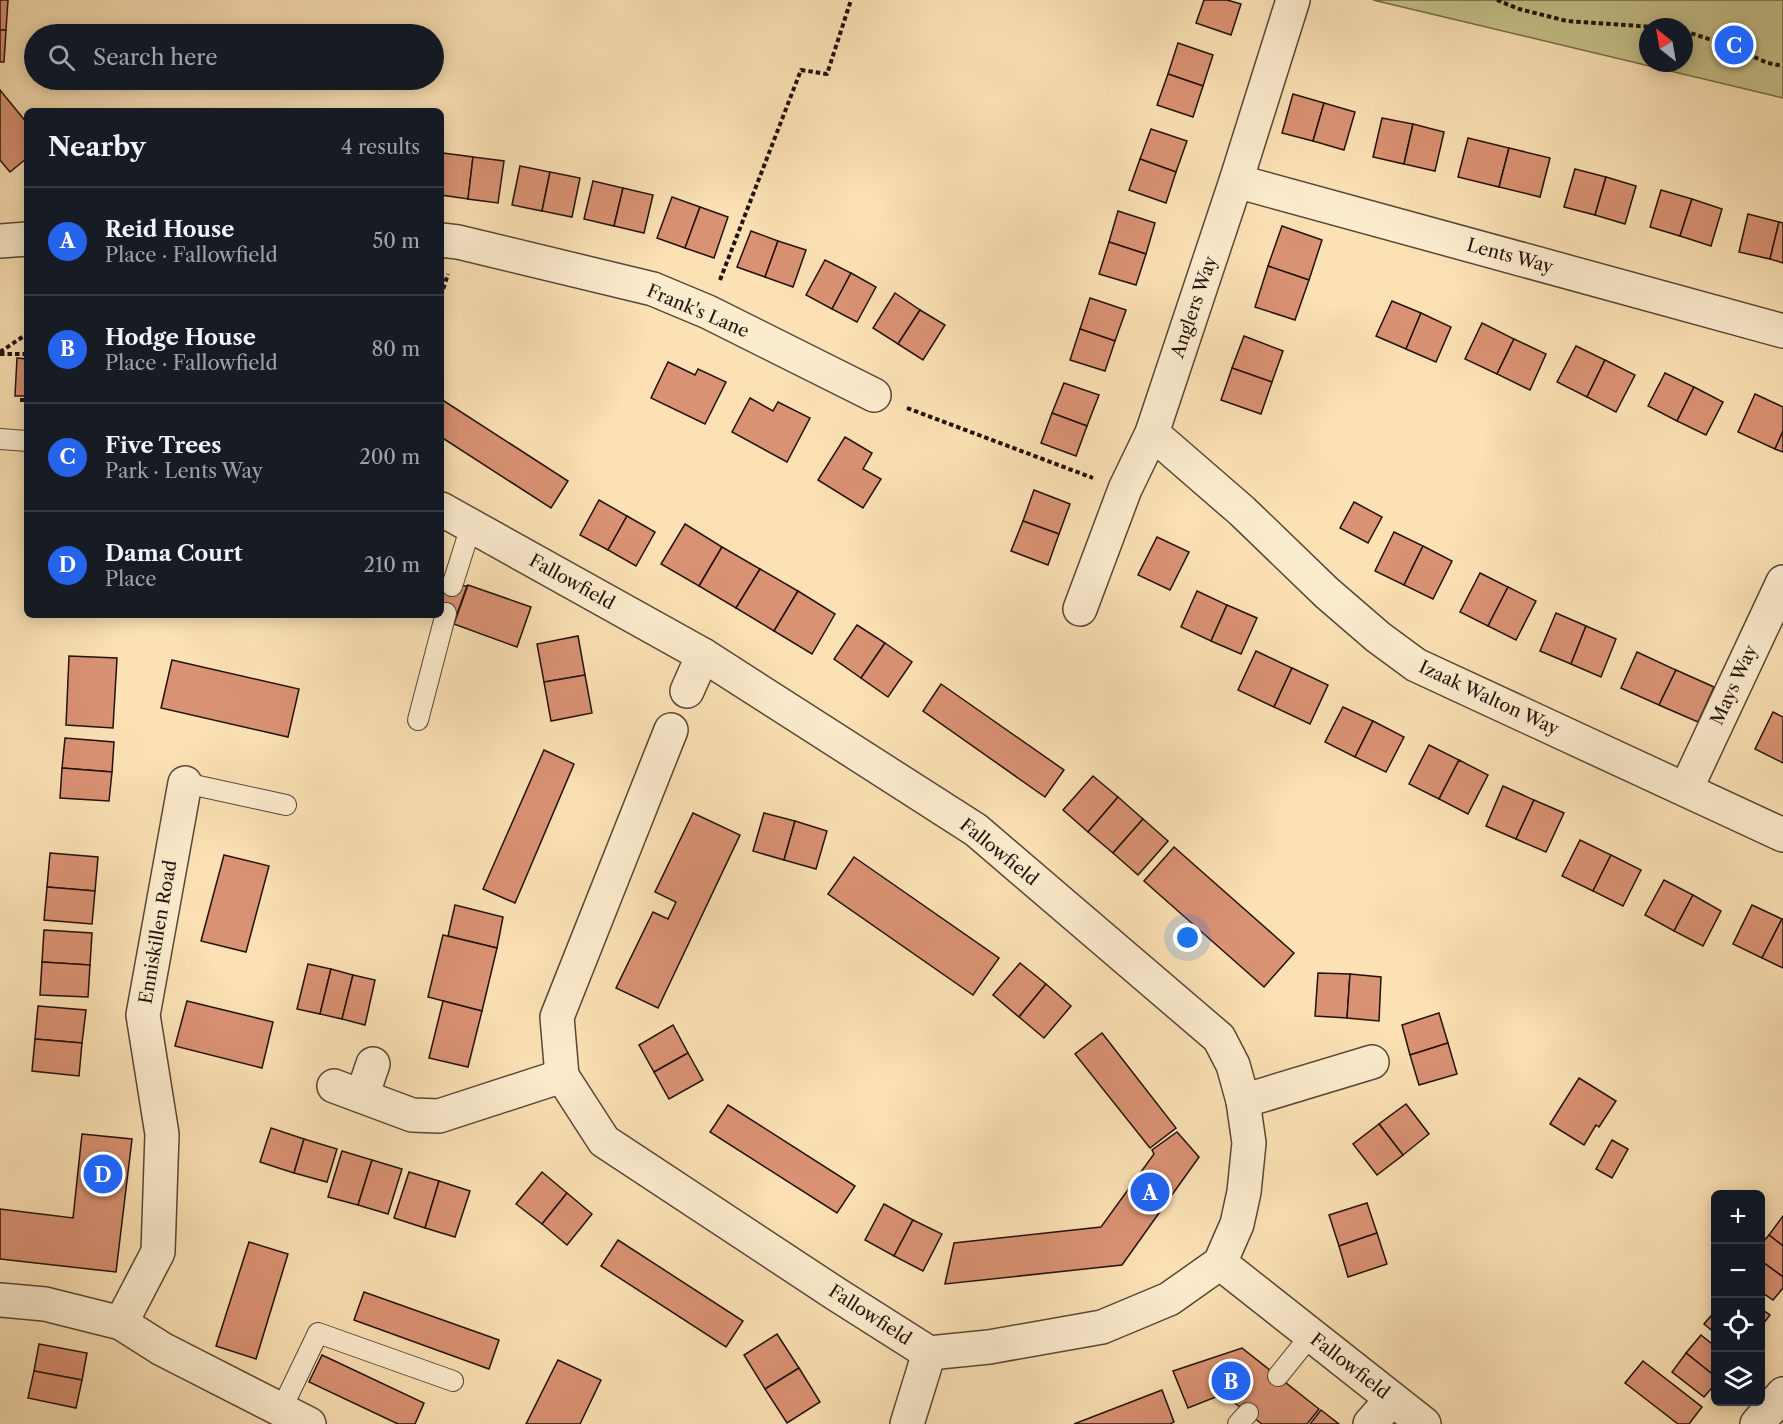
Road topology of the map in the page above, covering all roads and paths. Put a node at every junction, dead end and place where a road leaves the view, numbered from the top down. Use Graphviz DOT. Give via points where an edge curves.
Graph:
graph roads {
  1 [pos="851,0"];
  2 [pos="1293,0"];
  3 [pos="1497,0"];
  4 [pos="1639,26"];
  5 [pos="1693,34"];
  6 [pos="1783,66"];
  7 [pos="1236,181"];
  8 [pos="24,239"];
  9 [pos="0,240"];
  10 [pos="444,240"];
  11 [pos="708,312"];
  12 [pos="1783,332"];
  13 [pos="24,336"];
  14 [pos="0,353"];
  15 [pos="24,354"];
  16 [pos="874,395"];
  17 [pos="20,400"];
  18 [pos="24,400"];
  19 [pos="1152,433"];
  20 [pos="0,439"];
  21 [pos="24,441"];
  22 [pos="1125,489"];
  23 [pos="444,511"];
  24 [pos="471,526"];
  25 [pos="1783,582"];
  26 [pos="452,586"];
  27 [pos="1080,609"];
  28 [pos="446,613"];
  29 [pos="703,655"];
  30 [pos="687,691"];
  31 [pos="418,720"];
  32 [pos="670,730"];
  33 [pos="185,783"];
  34 [pos="1686,789"];
  35 [pos="286,805"];
  36 [pos="1783,835"];
  37 [pos="1372,1062"];
  38 [pos="373,1064"];
  39 [pos="562,1076"];
  40 [pos="1243,1101"];
  41 [pos="1220,1263"];
  42 [pos="0,1300"];
  43 [pos="121,1323"];
  44 [pos="1311,1335"];
  45 [pos="929,1353"];
  46 [pos="1278,1376"];
  47 [pos="453,1381"];
  48 [pos="1783,1394"];
  49 [pos="1392,1399"];
  50 [pos="295,1417"];
  51 [pos="907,1424"];
  52 [pos="1370,1424"];
  53 [pos="1424,1424"];
  54 [pos="1757,1424"];
  1 -- 11 [label="path" via="827,74 801,70"];
  2 -- 7 [label="street, Anglers Way"];
  3 -- 4 [label="path" via="1567,21"];
  5 -- 6 [label="path"];
  7 -- 12 [label="street, Lents Way"];
  7 -- 19 [label="street, Anglers Way"];
  8 -- 9 [label="street"];
  10 -- 11 [label="street, Frank's Lane" via="652,289"];
  11 -- 16 [label="street, Frank's Lane"];
  13 -- 14 [label="path"];
  14 -- 15 [label="path"];
  16 -- 22 [label="path"];
  17 -- 18 [label="path"];
  19 -- 22 [label="street, Anglers Way"];
  19 -- 34 [label="street, Izaak Walton Way" via="1242,511 1327,593 1416,665"];
  20 -- 21 [label="lane"];
  22 -- 27 [label="street, Anglers Way"];
  23 -- 24 [label="street, Fallowfield"];
  24 -- 26 [label="lane"];
  24 -- 29 [label="street, Fallowfield"];
  25 -- 34 [label="street, Mays Way"];
  28 -- 31 [label="lane"];
  29 -- 30 [label="street"];
  29 -- 40 [label="street, Fallowfield" via="976,830 1219,1038 1233,1065"];
  32 -- 39 [label="street, Fallowfield" via="557,1017"];
  33 -- 35 [label="lane"];
  33 -- 43 [label="street, Enniskillen Road" via="143,1015 162,1134 158,1252"];
  34 -- 36 [label="street, Izaak Walton Way"];
  37 -- 40 [label="street"];
  38 -- 39 [label="street" via="348,1091 412,1115 438,1116"];
  39 -- 45 [label="street, Fallowfield" via="604,1141"];
  40 -- 41 [label="street, Fallowfield" via="1249,1143 1244,1192 1237,1224"];
  41 -- 44 [label="street, Fallowfield"];
  41 -- 45 [label="street, Fallowfield" via="1169,1299 1102,1327"];
  42 -- 43 [label="street" via="45,1304"];
  43 -- 50 [label="street" via="162,1349"];
  44 -- 46 [label="lane"];
  44 -- 49 [label="street, Fallowfield"];
  45 -- 51 [label="street, Fallowfield"];
  47 -- 50 [label="lane" via="318,1333"];
  48 -- 54 [label="street"];
  49 -- 52 [label="street"];
  49 -- 53 [label="street, Fallowfield"];
}
